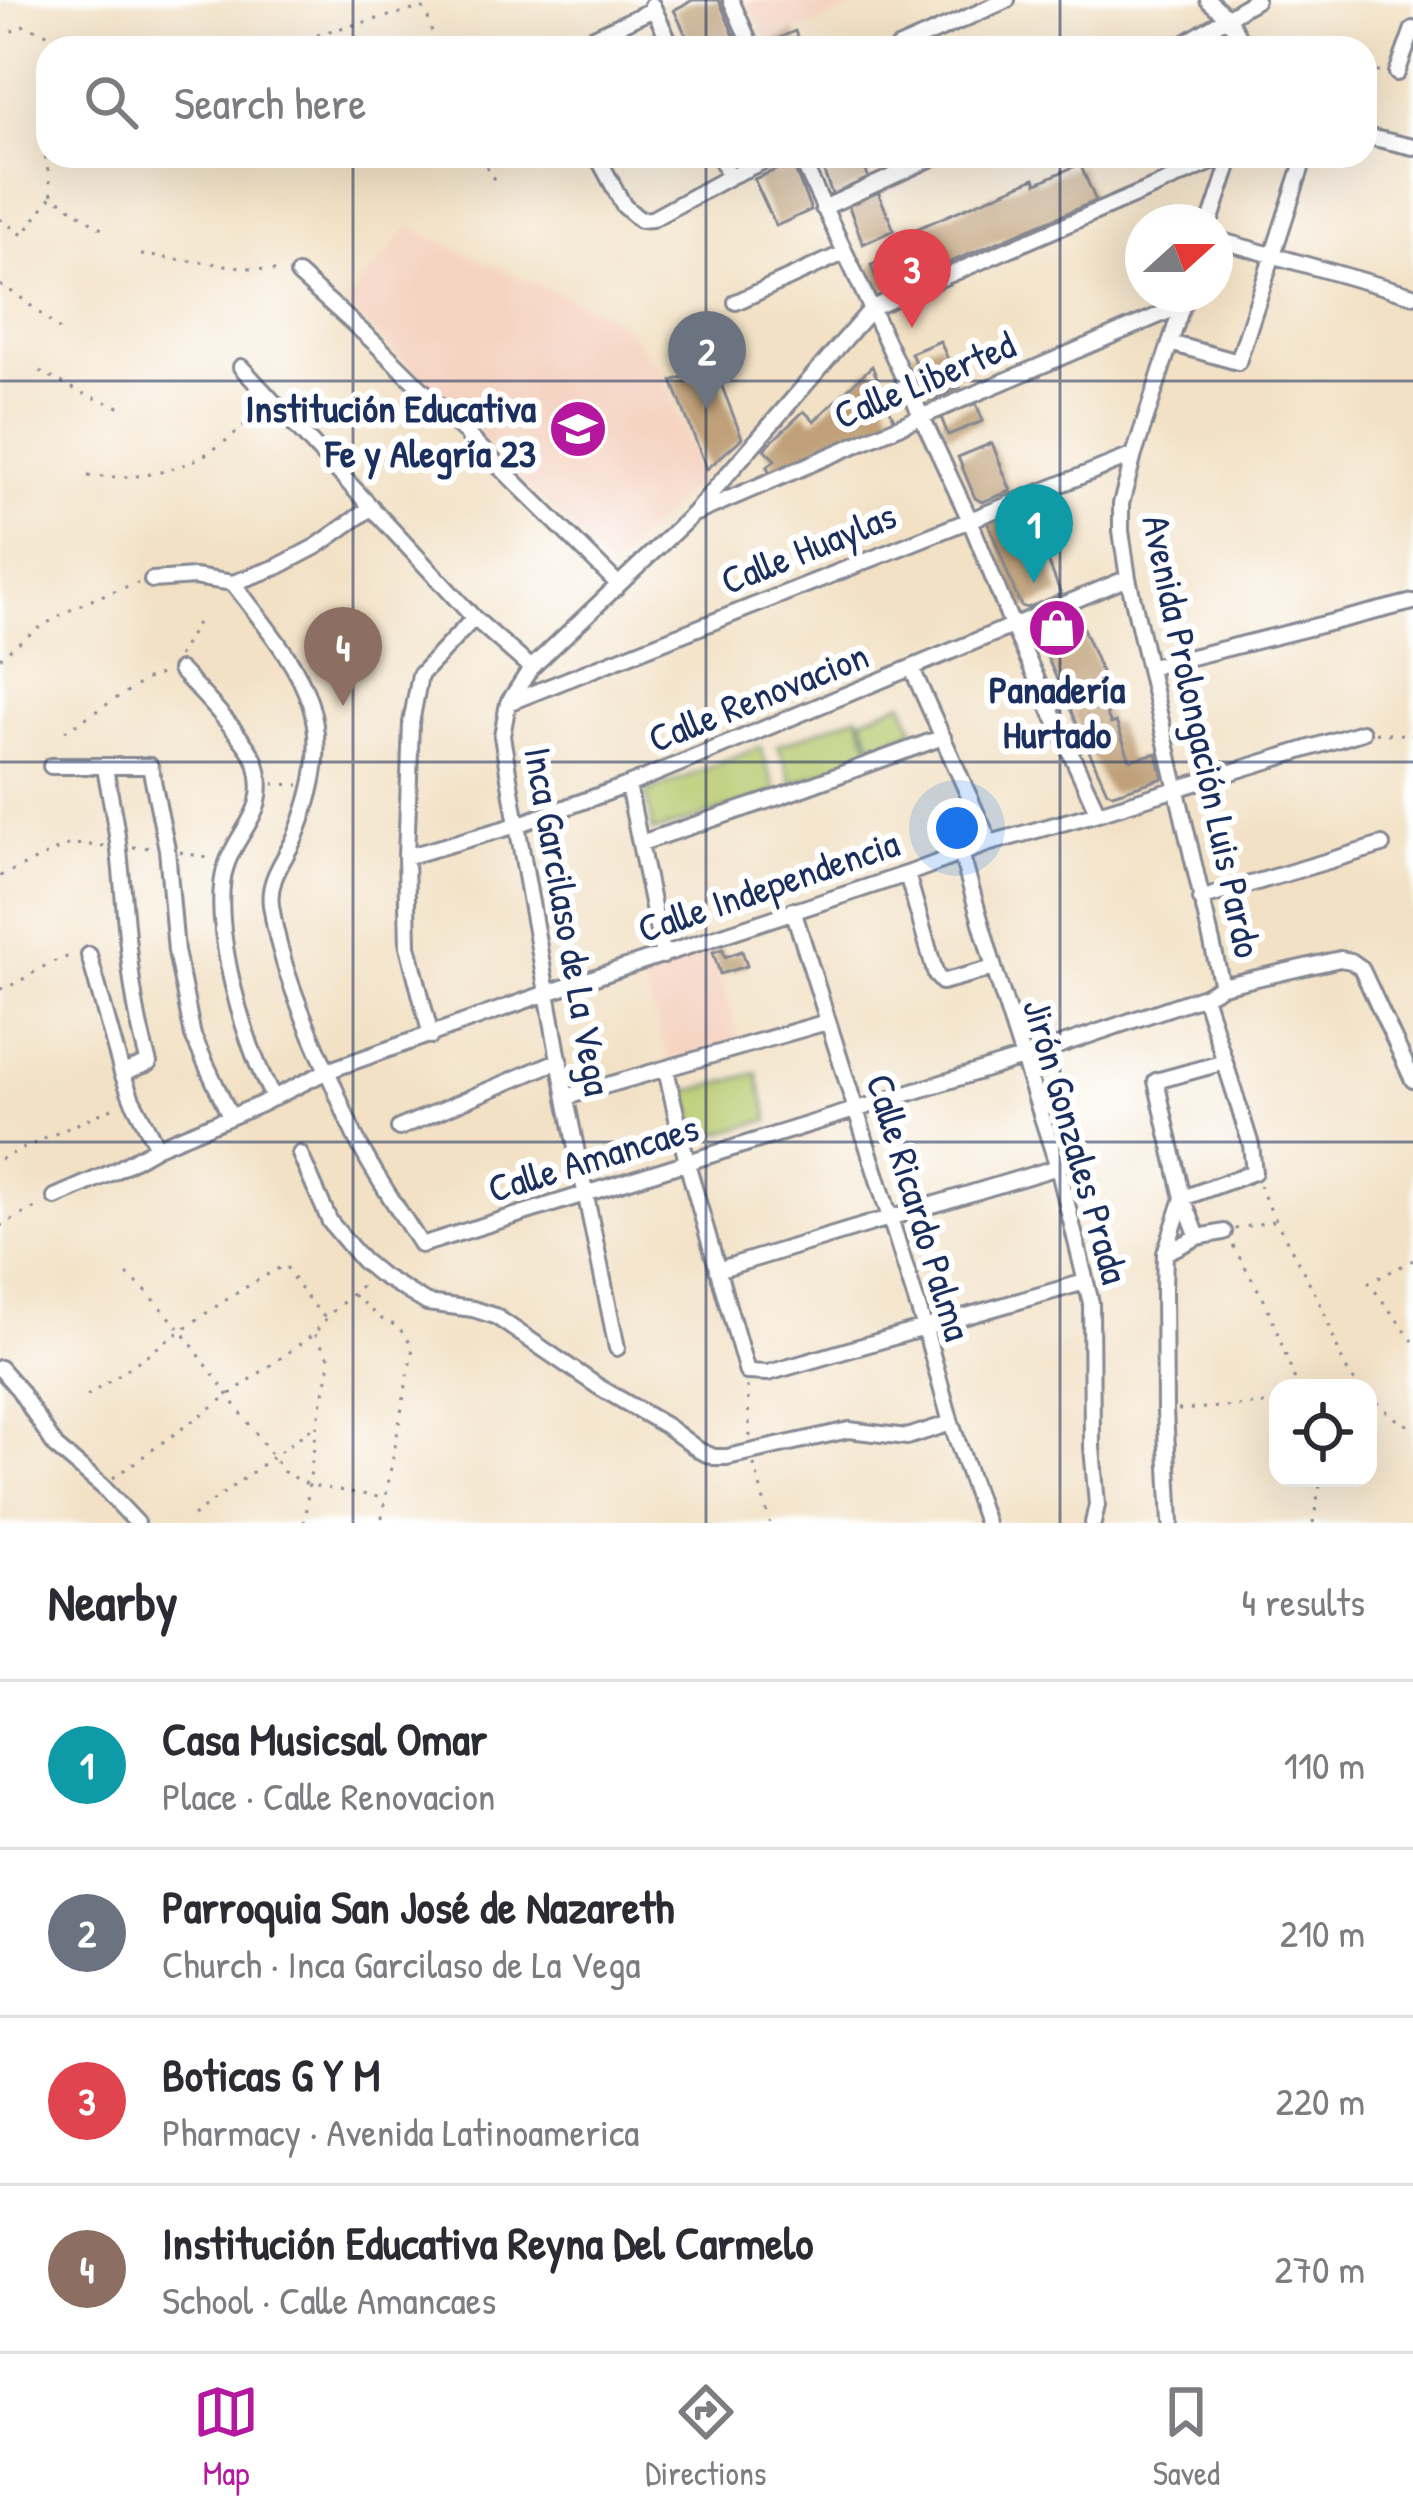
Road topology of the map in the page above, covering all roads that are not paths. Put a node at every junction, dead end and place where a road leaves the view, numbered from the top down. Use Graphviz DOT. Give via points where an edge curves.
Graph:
graph roads {
  1 [pos="731,0"];
  2 [pos="1007,0"];
  3 [pos="1208,0"];
  4 [pos="1256,0"];
  5 [pos="652,4"];
  6 [pos="1228,18"];
  7 [pos="1413,29"];
  8 [pos="593,36"];
  9 [pos="667,36"];
  10 [pos="747,36"];
  11 [pos="925,36"];
  12 [pos="1198,36"];
  13 [pos="1238,36"];
  14 [pos="1397,73"];
  15 [pos="1377,139"];
  16 [pos="1413,148"];
  17 [pos="603,168"];
  18 [pos="725,168"];
  19 [pos="749,168"];
  20 [pos="805,168"];
  21 [pos="911,168"];
  22 [pos="1201,168"];
  23 [pos="1226,168"];
  24 [pos="1301,168"];
  25 [pos="729,177"];
  26 [pos="1215,204"];
  27 [pos="823,208"];
  28 [pos="1233,244"];
  29 [pos="844,253"];
  30 [pos="1271,255"];
  31 [pos="298,274"];
  32 [pos="1413,295"];
  33 [pos="736,302"];
  34 [pos="872,308"];
  35 [pos="1158,312"];
  36 [pos="1181,312"];
  37 [pos="1170,344"];
  38 [pos="241,367"];
  39 [pos="922,415"];
  40 [pos="1133,454"];
  41 [pos="372,507"];
  42 [pos="693,514"];
  43 [pos="969,518"];
  44 [pos="1128,578"];
  45 [pos="152,580"];
  46 [pos="233,583"];
  47 [pos="618,584"];
  48 [pos="1413,602"];
  49 [pos="474,618"];
  50 [pos="1012,625"];
  51 [pos="1150,667"];
  52 [pos="532,668"];
  53 [pos="913,669"];
  54 [pos="180,670"];
  55 [pos="508,704"];
  56 [pos="1361,732"];
  57 [pos="943,737"];
  58 [pos="51,766"];
  59 [pos="105,768"];
  60 [pos="628,785"];
  61 [pos="1176,789"];
  62 [pos="1098,813"];
  63 [pos="517,826"];
  64 [pos="641,843"];
  65 [pos="990,843"];
  66 [pos="1382,845"];
  67 [pos="962,854"];
  68 [pos="406,857"];
  69 [pos="907,874"];
  70 [pos="1200,899"];
  71 [pos="793,910"];
  72 [pos="89,955"];
  73 [pos="663,956"];
  74 [pos="994,968"];
  75 [pos="1222,986"];
  76 [pos="547,993"];
  77 [pos="1204,996"];
  78 [pos="827,1022"];
  79 [pos="431,1036"];
  80 [pos="1022,1058"];
  81 [pos="560,1060"];
  82 [pos="1225,1062"];
  83 [pos="665,1069"];
  84 [pos="327,1071"];
  85 [pos="122,1073"];
  86 [pos="1413,1080"];
  87 [pos="566,1097"];
  88 [pos="274,1098"];
  89 [pos="854,1110"];
  90 [pos="230,1116"];
  91 [pos="399,1128"];
  92 [pos="157,1147"];
  93 [pos="300,1154"];
  94 [pos="687,1163"];
  95 [pos="1058,1167"];
  96 [pos="584,1194"];
  97 [pos="55,1197"];
  98 [pos="1183,1198"];
  99 [pos="889,1217"];
  100 [pos="1224,1232"];
  101 [pos="1198,1237"];
  102 [pos="1166,1253"];
  103 [pos="717,1270"];
  104 [pos="1085,1282"];
  105 [pos="925,1330"];
  106 [pos="616,1348"];
  107 [pos="0,1368"];
  108 [pos="951,1423"];
  109 [pos="137,1523"];
  110 [pos="986,1523"];
  111 [pos="1093,1523"];
  112 [pos="1171,1523"];
  1 -- 10 [label="street"];
  2 -- 11 [label="street"];
  3 -- 6 [label="street"];
  4 -- 6 [label="street"];
  5 -- 8 [label="street"];
  5 -- 9 [label="street"];
  6 -- 12 [label="street"];
  6 -- 13 [label="street"];
  7 -- 14 [label="street"];
  15 -- 16 [label="street"];
  17 -- 25 [label="street" via="640,220"];
  18 -- 25 [label="street"];
  19 -- 25 [label="street"];
  20 -- 27 [label="street"];
  21 -- 27 [label="street"];
  22 -- 34 [label="street, Inca Garcilaso de La Vega"];
  23 -- 26 [label="street"];
  24 -- 30 [label="street"];
  27 -- 29 [label="street"];
  28 -- 30 [label="street"];
  29 -- 33 [label="street"];
  29 -- 34 [label="street"];
  30 -- 32 [label="street"];
  30 -- 37 [label="street" via="1238,362"];
  31 -- 47 [label="street"];
  34 -- 39 [label="street"];
  34 -- 42 [label="street, Inca Garcilaso de La Vega"];
  35 -- 39 [label="street, Calle Liberted"];
  36 -- 37 [label="street, Avenida Prolongación Luis Pardo"];
  37 -- 40 [label="street, Avenida Prolongación Luis Pardo"];
  38 -- 41 [label="street"];
  39 -- 42 [label="street, Calle Liberted"];
  39 -- 43 [label="street"];
  40 -- 43 [label="street, Calle Huaylas"];
  40 -- 44 [label="street, Avenida Prolongación Luis Pardo" via="1121,504"];
  41 -- 46 [label="street" via="317,546"];
  41 -- 49 [label="street"];
  42 -- 47 [label="street, Inca Garcilaso de La Vega"];
  43 -- 50 [label="street"];
  43 -- 55 [label="street, Calle Huaylas"];
  44 -- 50 [label="street, Calle Renovacion"];
  44 -- 51 [label="street, Avenida Prolongación Luis Pardo"];
  45 -- 46 [label="street"];
  46 -- 84 [label="street, Calle Amancaes" via="311,702 311,785 271,903 302,1016"];
  47 -- 52 [label="street, Inca Garcilaso de La Vega"];
  48 -- 51 [label="street"];
  49 -- 52 [label="street"];
  49 -- 68 [label="street" via="421,675 411,723"];
  50 -- 53 [label="street, Calle Renovacion"];
  50 -- 62 [label="street"];
  51 -- 61 [label="street, Avenida Prolongación Luis Pardo"];
  52 -- 55 [label="street, Inca Garcilaso de La Vega"];
  53 -- 57 [label="street"];
  53 -- 60 [label="street, Calle Renovacion"];
  54 -- 88 [label="street" via="255,758 255,815 226,863 219,896 238,1006"];
  55 -- 63 [label="street, Inca Garcilaso de La Vega" via="502,736"];
  56 -- 61 [label="street, Calle Independencia"];
  57 -- 64 [label="street"];
  57 -- 65 [label="street"];
  58 -- 59 [label="street"];
  59 -- 85 [label="street" via="149,1064"];
  59 -- 90 [label="street" via="150,766 194,1036"];
  60 -- 63 [label="street, Calle Renovacion"];
  60 -- 64 [label="street"];
  61 -- 62 [label="street, Calle Independencia"];
  61 -- 70 [label="street, Avenida Prolongación Luis Pardo"];
  62 -- 65 [label="street, Calle Independencia"];
  63 -- 68 [label="street, Calle Renovacion"];
  63 -- 76 [label="street, Inca Garcilaso de La Vega"];
  64 -- 73 [label="street"];
  65 -- 67 [label="street, Calle Independencia"];
  66 -- 70 [label="street"];
  67 -- 69 [label="street, Calle Independencia"];
  67 -- 74 [label="street, Jirón Gonzales Prada"];
  68 -- 79 [label="street" via="408,946"];
  69 -- 71 [label="street, Calle Independencia"];
  69 -- 74 [label="street" via="942,982"];
  70 -- 75 [label="street, Avenida Prolongación Luis Pardo"];
  71 -- 73 [label="street, Calle Independencia"];
  71 -- 78 [label="street, Calle Ricardo Palma"];
  72 -- 85 [label="street"];
  73 -- 76 [label="street, Calle Independencia"];
  74 -- 80 [label="street, Jirón Gonzales Prada"];
  75 -- 77 [label="street, Calle Amancaes"];
  75 -- 86 [label="street, Calle Amancaes" via="1351,961"];
  76 -- 79 [label="street, Calle Independencia"];
  76 -- 81 [label="street, Inca Garcilaso de La Vega"];
  77 -- 80 [label="street, Calle Amancaes"];
  77 -- 82 [label="street, Avenida Prolongación Luis Pardo"];
  78 -- 83 [label="street"];
  78 -- 89 [label="street, Calle Ricardo Palma"];
  79 -- 84 [label="street, Calle Independencia"];
  80 -- 89 [label="street, Calle Amancaes"];
  80 -- 95 [label="street, Jirón Gonzales Prada"];
  81 -- 87 [label="street, Inca Garcilaso de La Vega"];
  81 -- 91 [label="street"];
  82 -- 98 [label="street, Avenida Prolongación Luis Pardo" via="1254,1172"];
  82 -- 98 [label="street" via="1156,1081"];
  83 -- 87 [label="street"];
  83 -- 94 [label="street"];
  84 -- 88 [label="street, Calle Independencia"];
  84 -- 96 [label="street, Calle Amancaes" via="358,1143 421,1245"];
  85 -- 92 [label="street"];
  87 -- 96 [label="street, Inca Garcilaso de La Vega"];
  88 -- 90 [label="street, Calle Independencia"];
  89 -- 94 [label="street, Calle Amancaes"];
  89 -- 99 [label="street, Calle Ricardo Palma"];
  90 -- 92 [label="street, Calle Independencia"];
  92 -- 97 [label="street, Calle Independencia"];
  93 -- 108 [label="street" via="330,1222 362,1261 427,1303 495,1316 714,1457 849,1430 907,1437"];
  94 -- 96 [label="street, Calle Amancaes"];
  94 -- 103 [label="street"];
  95 -- 99 [label="street"];
  95 -- 104 [label="street, Jirón Gonzales Prada"];
  96 -- 106 [label="street, Inca Garcilaso de La Vega"];
  98 -- 101 [label="street"];
  98 -- 102 [label="street"];
  99 -- 103 [label="street"];
  99 -- 105 [label="street, Calle Ricardo Palma"];
  100 -- 101 [label="street"];
  101 -- 102 [label="street"];
  102 -- 112 [label="street"];
  103 -- 105 [label="street" via="747,1372"];
  104 -- 105 [label="street"];
  104 -- 111 [label="street, Jirón Gonzales Prada"];
  105 -- 108 [label="street, Calle Ricardo Palma"];
  107 -- 109 [label="street" via="56,1447"];
  108 -- 110 [label="street, Calle Ricardo Palma"];
}
